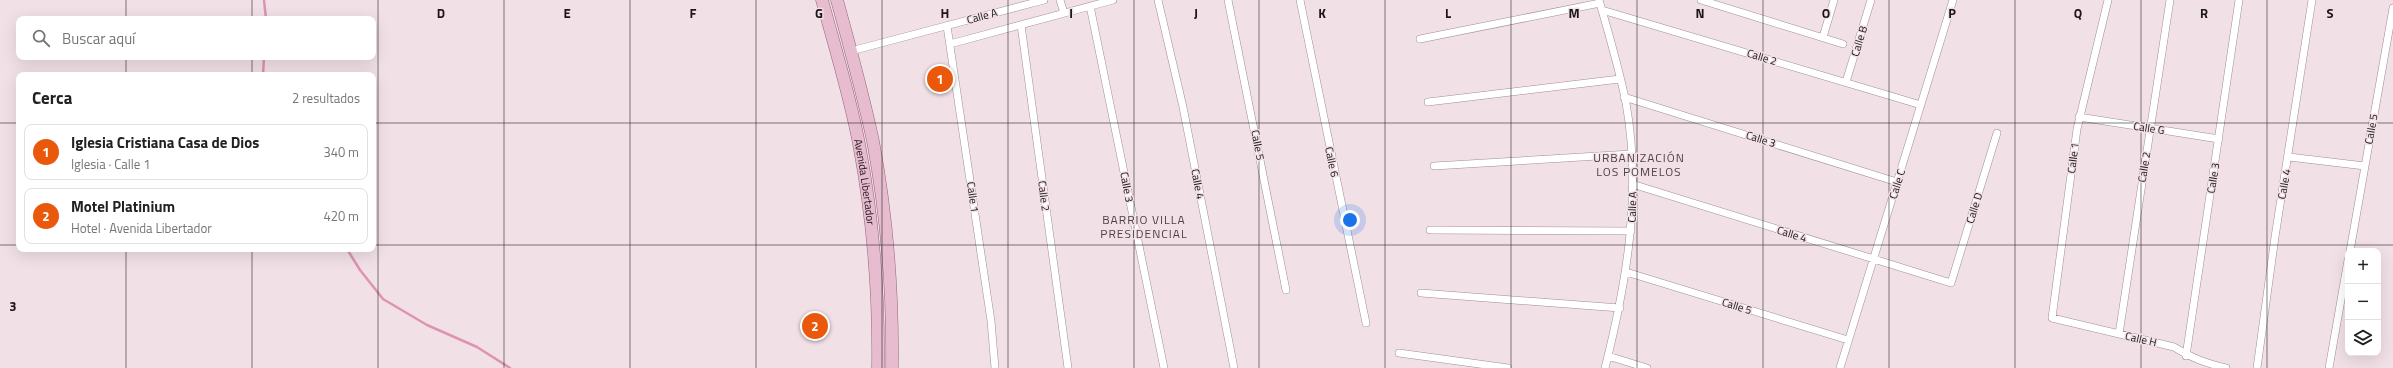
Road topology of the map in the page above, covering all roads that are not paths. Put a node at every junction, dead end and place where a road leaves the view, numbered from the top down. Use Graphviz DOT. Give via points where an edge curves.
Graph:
graph roads {
  1 [pos="822,0"];
  2 [pos="837,0"];
  3 [pos="1044,0"];
  4 [pos="1060,0"];
  5 [pos="1113,0"];
  6 [pos="1158,0"];
  7 [pos="1228,0"];
  8 [pos="1300,0"];
  9 [pos="1701,0"];
  10 [pos="1834,0"];
  11 [pos="1871,0"];
  12 [pos="1953,0"];
  13 [pos="2108,0"];
  14 [pos="2170,0"];
  15 [pos="2239,0"];
  16 [pos="2312,0"];
  17 [pos="1600,4"];
  18 [pos="1090,6"];
  19 [pos="2393,8"];
  20 [pos="1064,13"];
  21 [pos="1021,25"];
  22 [pos="947,26"];
  23 [pos="1823,38"];
  24 [pos="1420,39"];
  25 [pos="950,44"];
  26 [pos="1843,44"];
  27 [pos="851,51"];
  28 [pos="837,55"];
  29 [pos="1620,79"];
  30 [pos="1846,82"];
  31 [pos="1624,97"];
  32 [pos="1428,102"];
  33 [pos="1921,105"];
  34 [pos="2079,117"];
  35 [pos="2150,128"];
  36 [pos="1997,132"];
  37 [pos="2219,139"];
  38 [pos="1631,154"];
  39 [pos="2289,157"];
  40 [pos="1434,166"];
  41 [pos="2365,166"];
  42 [pos="1897,182"];
  43 [pos="1632,184"];
  44 [pos="1430,230"];
  45 [pos="1630,231"];
  46 [pos="2351,248"];
  47 [pos="1873,259"];
  48 [pos="1626,272"];
  49 [pos="2345,277"];
  50 [pos="1951,283"];
  51 [pos="1286,290"];
  52 [pos="1421,293"];
  53 [pos="1620,308"];
  54 [pos="2052,318"];
  55 [pos="1366,323"];
  56 [pos="2119,334"];
  57 [pos="1848,340"];
  58 [pos="1399,354"];
  59 [pos="1608,356"];
  60 [pos="2186,356"];
  61 [pos="878,368"];
  62 [pos="892,368"];
  63 [pos="995,368"];
  64 [pos="1068,368"];
  65 [pos="1164,368"];
  66 [pos="1234,368"];
  67 [pos="1508,368"];
  68 [pos="1605,368"];
  69 [pos="1647,368"];
  70 [pos="1840,368"];
  71 [pos="2226,368"];
  72 [pos="2257,368"];
  73 [pos="2329,368"];
  1 -- 28 [label="main road, Avenida Libertador"];
  2 -- 27 [label="main road, Avenida Libertador"];
  3 -- 22 [label="street, Calle A"];
  4 -- 20 [label="street"];
  5 -- 18 [label="street"];
  6 -- 66 [label="street, Calle 4" via="1183,107"];
  7 -- 51 [label="street, Calle 5"];
  8 -- 55 [label="street, Calle 6"];
  9 -- 23 [label="street"];
  10 -- 23 [label="street"];
  11 -- 30 [label="street, Calle B"];
  12 -- 33 [label="street, Calle C"];
  13 -- 34 [label="street, Calle 1"];
  14 -- 35 [label="street, Calle 2"];
  15 -- 37 [label="street, Calle 3"];
  16 -- 39 [label="street, Calle 4"];
  17 -- 24 [label="street, Calle 2"];
  17 -- 29 [label="street, Calle A"];
  17 -- 30 [label="street, Calle 2"];
  18 -- 20 [label="street"];
  18 -- 65 [label="street, Calle 3"];
  19 -- 41 [label="street, Calle 5"];
  20 -- 21 [label="street"];
  21 -- 25 [label="street"];
  21 -- 64 [label="street, Calle 2"];
  22 -- 25 [label="street, Calle 1"];
  22 -- 27 [label="street, Calle A"];
  23 -- 26 [label="street"];
  25 -- 63 [label="street, Calle 1" via="989,306"];
  27 -- 28 [label="main road"];
  27 -- 62 [label="main road, Avenida Libertador" via="867,116 881,192 891,293"];
  28 -- 61 [label="main road, Avenida Libertador" via="853,119 867,194 877,294"];
  29 -- 31 [label="street, Calle A"];
  29 -- 32 [label="street"];
  30 -- 33 [label="street, Calle 2"];
  31 -- 38 [label="street, Calle A"];
  31 -- 42 [label="street, Calle 3"];
  33 -- 42 [label="street, Calle C"];
  34 -- 35 [label="street, Calle G"];
  34 -- 54 [label="street, Calle 1"];
  35 -- 37 [label="street, Calle G"];
  35 -- 56 [label="street, Calle 2"];
  36 -- 50 [label="street, Calle D"];
  37 -- 60 [label="street, Calle 3"];
  38 -- 40 [label="street"];
  38 -- 43 [label="street, Calle A"];
  39 -- 41 [label="street"];
  39 -- 72 [label="street, Calle 4"];
  41 -- 46 [label="street, Calle 5"];
  42 -- 47 [label="street, Calle C"];
  43 -- 45 [label="street, Calle A"];
  43 -- 47 [label="street, Calle 4"];
  44 -- 45 [label="street"];
  45 -- 48 [label="street, Calle A"];
  47 -- 50 [label="street, Calle 4"];
  47 -- 57 [label="street, Calle C"];
  48 -- 53 [label="street, Calle A"];
  48 -- 57 [label="street, Calle 5"];
  49 -- 73 [label="street"];
  52 -- 53 [label="street"];
  53 -- 59 [label="street, Calle A"];
  54 -- 56 [label="street, Calle H"];
  56 -- 60 [label="street, Calle H" via="2174,347"];
  57 -- 70 [label="street, Calle C"];
  58 -- 67 [label="street"];
  59 -- 68 [label="street, Calle A"];
  59 -- 69 [label="street"];
  60 -- 71 [label="street, Calle H"];
}
